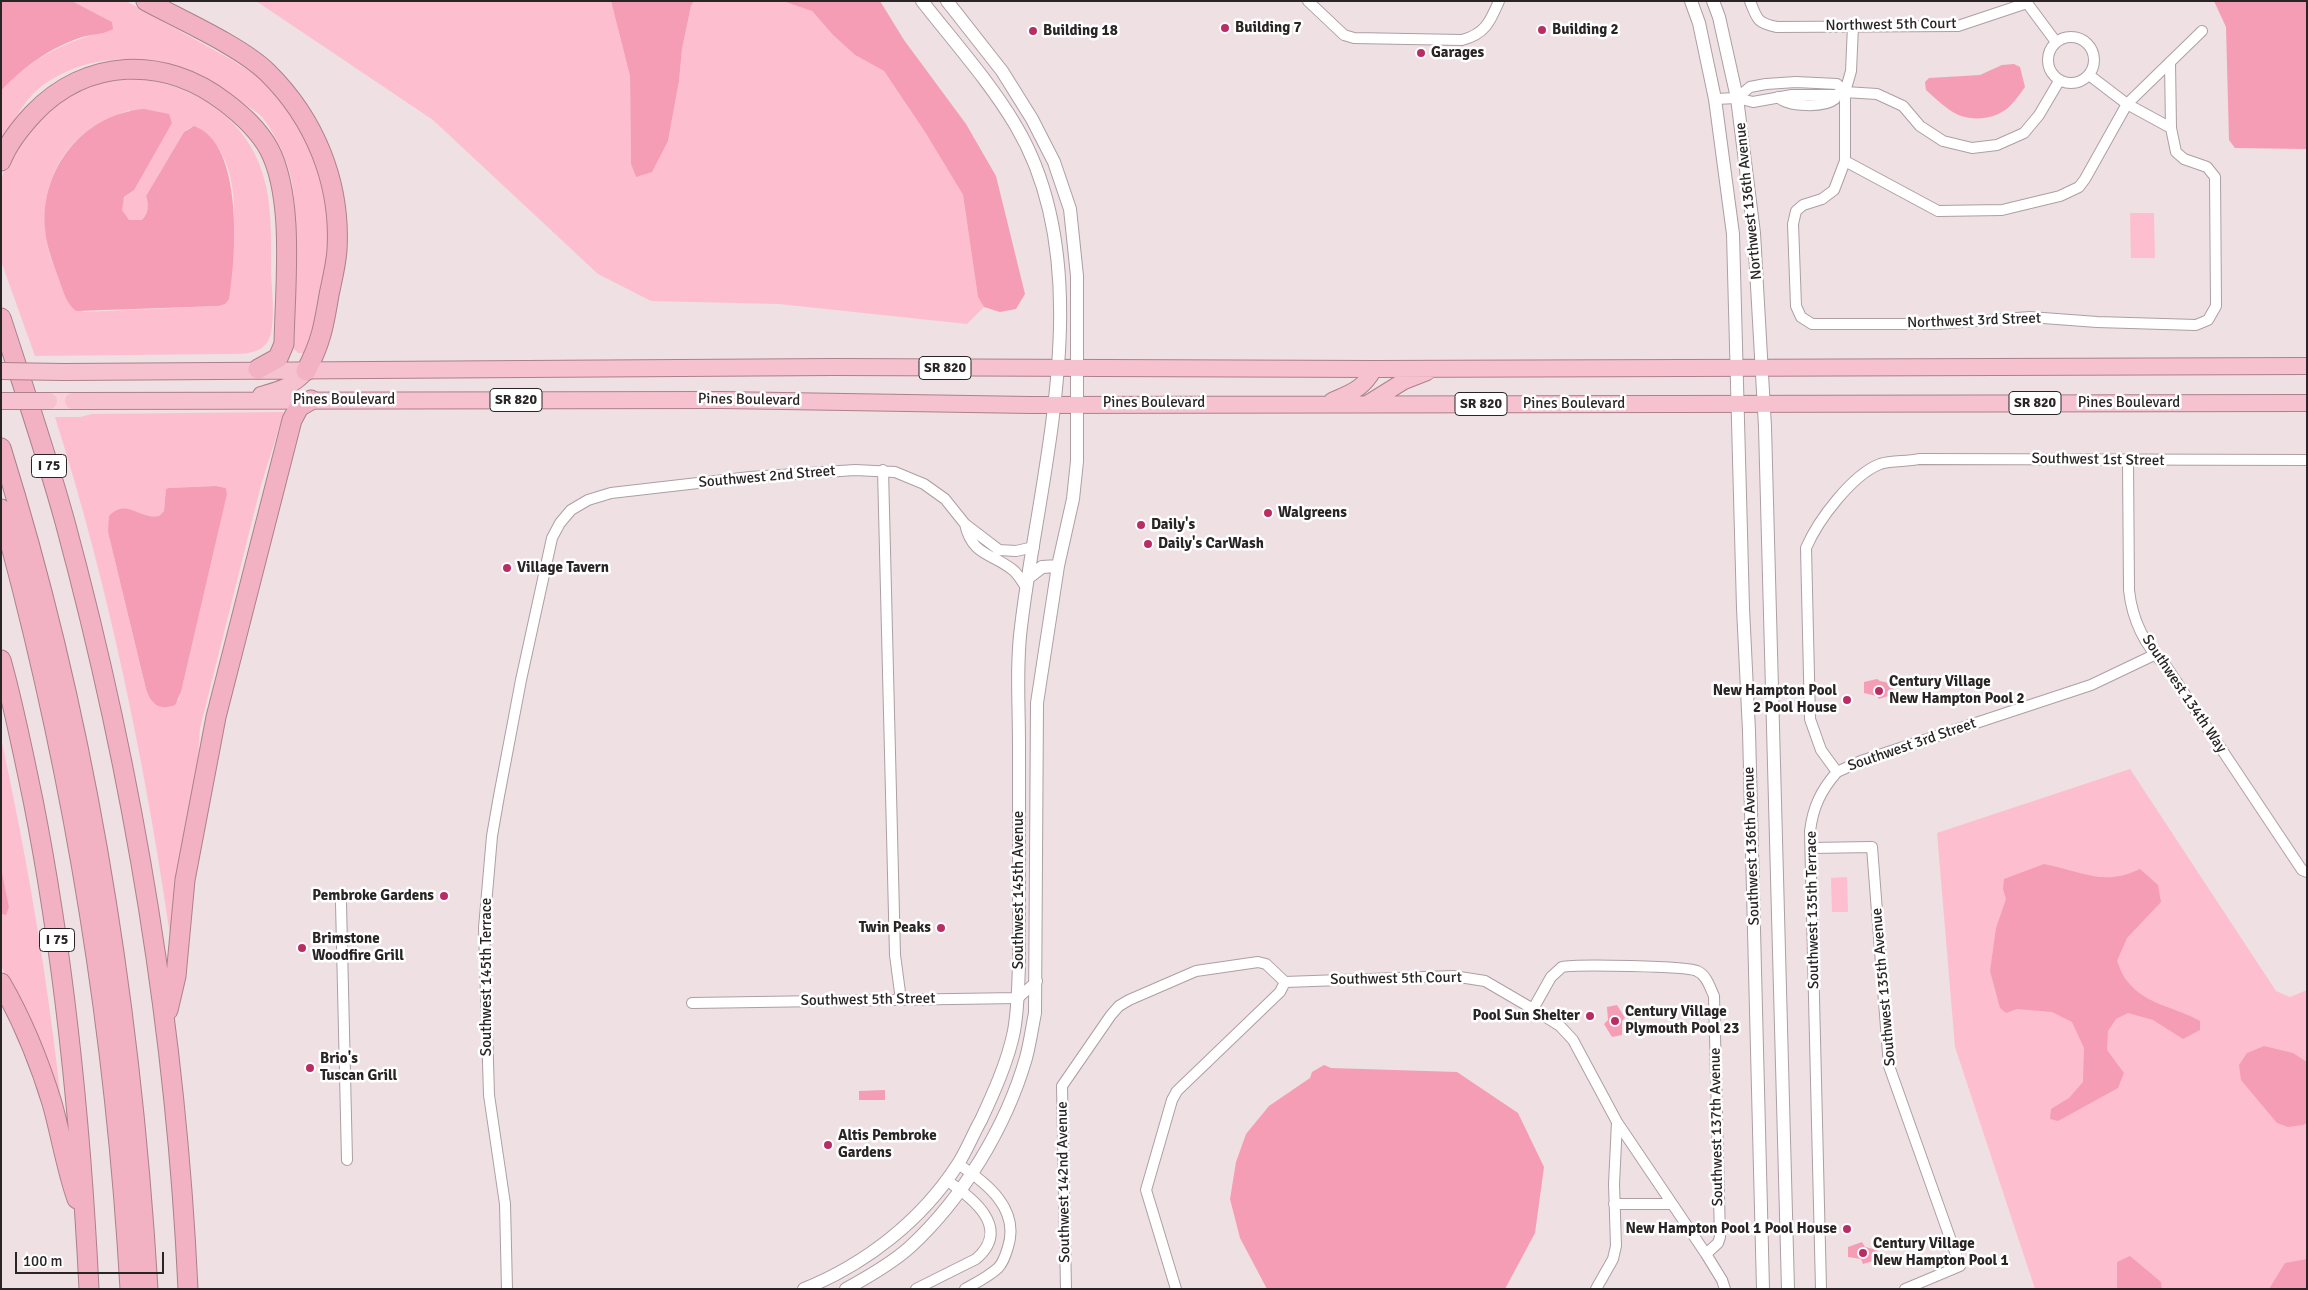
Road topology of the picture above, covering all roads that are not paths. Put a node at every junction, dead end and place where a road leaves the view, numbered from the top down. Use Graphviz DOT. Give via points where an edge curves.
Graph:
graph roads {
  1 [pos="146,1"];
  2 [pos="922,1"];
  3 [pos="947,1"];
  4 [pos="1308,1"];
  5 [pos="1499,1"];
  6 [pos="1692,1"];
  7 [pos="1713,1"];
  8 [pos="1750,1"];
  9 [pos="2028,2"];
  10 [pos="1853,26"];
  11 [pos="2202,31"];
  12 [pos="2056,42"];
  13 [pos="2170,62"];
  14 [pos="2089,75"];
  15 [pos="2059,80"];
  16 [pos="1813,82"];
  17 [pos="1845,92"];
  18 [pos="1813,95"];
  19 [pos="1835,95"];
  20 [pos="1778,97"];
  21 [pos="1738,98"];
  22 [pos="1715,99"];
  23 [pos="2127,104"];
  24 [pos="2171,128"];
  25 [pos="1,161"];
  26 [pos="1845,161"];
  27 [pos="1,318"];
  28 [pos="2307,366"];
  29 [pos="1056,368"];
  30 [pos="1078,368"];
  31 [pos="1436,368"];
  32 [pos="1736,368"];
  33 [pos="1762,368"];
  34 [pos="258,369"];
  35 [pos="1374,369"];
  36 [pos="306,370"];
  37 [pos="1,372"];
  38 [pos="242,400"];
  39 [pos="311,400"];
  40 [pos="1,401"];
  41 [pos="49,401"];
  42 [pos="73,401"];
  43 [pos="2307,403"];
  44 [pos="1053,404"];
  45 [pos="1078,404"];
  46 [pos="1327,404"];
  47 [pos="1367,404"];
  48 [pos="1738,404"];
  49 [pos="1764,404"];
  50 [pos="1,448"];
  51 [pos="2307,460"];
  52 [pos="2128,461"];
  53 [pos="883,470"];
  54 [pos="1,509"];
  55 [pos="560,523"];
  56 [pos="964,524"];
  57 [pos="1034,547"];
  58 [pos="1058,566"];
  59 [pos="1028,583"];
  60 [pos="2154,655"];
  61 [pos="1,660"];
  62 [pos="1837,772"];
  63 [pos="1811,848"];
  64 [pos="2307,872"];
  65 [pos="341,903"];
  66 [pos="1037,981"];
  67 [pos="1285,982"];
  68 [pos="1,983"];
  69 [pos="1018,998"];
  70 [pos="901,1000"];
  71 [pos="692,1003"];
  72 [pos="1533,1010"];
  73 [pos="165,1021"];
  74 [pos="1617,1122"];
  75 [pos="347,1160"];
  76 [pos="958,1164"];
  77 [pos="973,1174"];
  78 [pos="946,1180"];
  79 [pos="960,1190"];
  80 [pos="1614,1204"];
  81 [pos="1672,1204"];
  82 [pos="86,1224"];
  83 [pos="1706,1254"];
  84 [pos="89,1289"];
  85 [pos="130,1289"];
  86 [pos="148,1289"];
  87 [pos="188,1289"];
  88 [pos="508,1289"];
  89 [pos="804,1289"];
  90 [pos="846,1289"];
  91 [pos="916,1289"];
  92 [pos="964,1289"];
  93 [pos="1066,1289"];
  94 [pos="1176,1289"];
  95 [pos="1596,1289"];
  96 [pos="1725,1289"];
  97 [pos="1763,1289"];
  98 [pos="1788,1289"];
  99 [pos="1821,1289"];
  100 [pos="1905,1289"];
  1 -- 36 [label="highway" via="240,53 267,72 302,115 320,148 335,198 337,252 319,346"];
  2 -- 29 [label="street, Southwest 145th Avenue" via="1017,128 1036,170 1050,213 1060,284"];
  3 -- 30 [label="street, Southwest 145th Avenue" via="1002,71 1054,162 1070,209 1077,276"];
  4 -- 5 [label="street" via="1344,35 1354,38 1462,40 1476,36 1484,29"];
  6 -- 22 [label="street, Northwest 136th Avenue"];
  7 -- 21 [label="street, Northwest 136th Avenue"];
  8 -- 10 [label="street, Northwest 5th Court" via="1756,19 1764,25"];
  9 -- 10 [label="street, Northwest 5th Court" via="1958,26"];
  9 -- 12 [label="street, Northwest 5th Court"];
  10 -- 17 [label="street" via="1851,71"];
  11 -- 13 [label="street"];
  12 -- 14 [label="street" via="2070,37 2085,42 2093,54 2093,68"];
  12 -- 15 [label="street" via="2051,47 2047,62"];
  13 -- 23 [label="street"];
  13 -- 24 [label="street"];
  14 -- 15 [label="street" via="2078,82"];
  14 -- 23 [label="street"];
  15 -- 17 [label="street" via="2039,115 2024,133 1997,145 1972,148 1944,141 1920,126 1903,106 1877,94"];
  16 -- 17 [label="street" via="1837,84"];
  16 -- 18 [label="street"];
  16 -- 21 [label="street" via="1750,87"];
  17 -- 19 [label="street"];
  17 -- 26 [label="street"];
  18 -- 19 [label="street"];
  18 -- 20 [label="street"];
  19 -- 20 [label="street" via="1829,103 1802,104 1783,102"];
  20 -- 21 [label="street" via="1754,102"];
  21 -- 22 [label="street"];
  21 -- 33 [label="street, Northwest 136th Avenue" via="1754,233"];
  22 -- 32 [label="street, Northwest 136th Avenue" via="1733,234"];
  23 -- 24 [label="street"];
  23 -- 26 [label="street" via="2080,187 2060,196 2002,210 1938,211"];
  24 -- 26 [label="street, Northwest 3rd Street" via="2176,152 2184,159 2207,167 2215,177 2216,306 2208,320 2196,325 2030,317 1936,324 1812,324 1801,317 1796,306 1793,224 1796,211 1803,205 1822,199 1834,190"];
  25 -- 34 [label="highway" via="12,139 38,109 63,88 93,75 125,69 176,75 208,90 232,107 253,126 269,150 280,180 285,210 284,344 278,358"];
  27 -- 73 [label="highway, I 75" via="52,478 98,652 136,836"];
  28 -- 33 [label="highway, Pines Boulevard / SR 820"];
  29 -- 30 [label="highway, Pines Boulevard / SR 820"];
  29 -- 36 [label="highway, Pines Boulevard / SR 820"];
  29 -- 44 [label="street, Southwest 145th Avenue"];
  30 -- 35 [label="highway, Pines Boulevard / SR 820"];
  30 -- 45 [label="street, Southwest 145th Avenue"];
  31 -- 32 [label="highway, Pines Boulevard / SR 820"];
  31 -- 35 [label="highway, Pines Boulevard / SR 820"];
  31 -- 47 [label="highway" via="1404,381"];
  32 -- 33 [label="highway, Pines Boulevard / SR 820"];
  32 -- 48 [label="street, Northwest 136th Avenue"];
  33 -- 49 [label="street, Northwest 136th Avenue"];
  34 -- 36 [label="highway, Pines Boulevard / SR 820"];
  34 -- 37 [label="highway, Pines Boulevard / SR 820, bridge"];
  35 -- 46 [label="highway" via="1359,389"];
  36 -- 38 [label="highway" via="284,388"];
  38 -- 39 [label="highway, Pines Boulevard / SR 820"];
  38 -- 42 [label="highway, Pines Boulevard / SR 820"];
  39 -- 44 [label="highway, Pines Boulevard / SR 820"];
  39 -- 73 [label="highway" via="299,407 292,420 216,718 185,880 176,976"];
  40 -- 41 [label="highway, Pines Boulevard / SR 820, bridge"];
  41 -- 42 [label="main road, Pines Boulevard / SR 820"];
  43 -- 49 [label="highway, Pines Boulevard / SR 820"];
  44 -- 45 [label="highway, Pines Boulevard / SR 820"];
  44 -- 57 [label="street, Southwest 145th Avenue"];
  45 -- 46 [label="highway, Pines Boulevard / SR 820"];
  45 -- 58 [label="street, Southwest 145th Avenue" via="1073,499"];
  46 -- 47 [label="highway, Pines Boulevard / SR 820"];
  47 -- 48 [label="highway, Pines Boulevard / SR 820"];
  48 -- 49 [label="highway, Pines Boulevard / SR 820"];
  48 -- 97 [label="street, Southwest 136th Avenue"];
  49 -- 98 [label="street, Southwest 136th Avenue"];
  50 -- 86 [label="highway" via="66,690 106,901 133,1099"];
  51 -- 52 [label="street, Southwest 1st Street"];
  52 -- 60 [label="street, Southwest 134th Way" via="2130,607"];
  52 -- 62 [label="street, Southwest 1st Street" via="1919,459 1888,462 1871,469 1854,483 1823,516 1806,548 1810,719 1816,741"];
  53 -- 55 [label="street, Southwest 2nd Street" via="750,477 611,493 588,500 571,510"];
  53 -- 56 [label="street, Southwest 2nd Street" via="911,478 938,492"];
  53 -- 70 [label="street" via="895,955"];
  54 -- 85 [label="highway" via="49,694 88,897 108,1030"];
  55 -- 88 [label="street, Southwest 145th Terrace" via="552,538 518,692 486,888 487,1053 494,1136 505,1204"];
  56 -- 57 [label="street, Southwest 2nd Street" via="999,550"];
  56 -- 59 [label="street, Southwest 2nd Street" via="971,543 982,554 1012,569"];
  57 -- 59 [label="street, Southwest 145th Avenue"];
  58 -- 59 [label="street" via="1042,567"];
  58 -- 66 [label="street, Southwest 145th Avenue" via="1037,703"];
  59 -- 69 [label="street, Southwest 145th Avenue" via="1020,638"];
  60 -- 62 [label="street, Southwest 3rd Street" via="2091,685 1861,761"];
  60 -- 64 [label="street, Southwest 134th Way" via="2166,666 2302,870"];
  61 -- 82 [label="highway, I 75" via="14,704 47,871 70,1032"];
  62 -- 63 [label="street, Southwest 135th Terrace" via="1825,785 1814,809"];
  63 -- 99 [label="street, Southwest 135th Terrace"];
  63 -- 100 [label="street, Southwest 135th Avenue" via="1872,847 1889,1066 1960,1266"];
  65 -- 75 [label="street"];
  66 -- 69 [label="street"];
  66 -- 77 [label="street, Southwest 145th Avenue" via="1036,1013 1026,1058 1007,1109"];
  67 -- 72 [label="street, Southwest 5th Court" via="1471,978 1485,981"];
  67 -- 93 [label="street, Southwest 142nd Avenue" via="1266,964 1258,962 1196,971 1129,1000 1111,1015 1062,1086"];
  67 -- 94 [label="street" via="1280,992 1177,1091 1172,1100 1146,1190"];
  68 -- 82 [label="highway" via="23,1025 44,1078 69,1174"];
  69 -- 70 [label="street, Southwest 5th Street"];
  69 -- 76 [label="street, Southwest 145th Avenue" via="1014,1032 1005,1061 988,1105"];
  70 -- 71 [label="street, Southwest 5th Street"];
  72 -- 74 [label="street, Southwest 5th Court" via="1560,1026 1573,1040"];
  72 -- 83 [label="street, Southwest 137th Avenue" via="1551,977 1562,967 1686,968 1704,976 1714,996 1720,1237"];
  73 -- 87 [label="highway, I 75" via="178,1142"];
  74 -- 80 [label="street"];
  74 -- 81 [label="street, Southwest 5th Court"];
  76 -- 77 [label="street"];
  76 -- 78 [label="street, Southwest 145th Avenue"];
  77 -- 79 [label="street, Southwest 145th Avenue"];
  77 -- 92 [label="street" via="988,1186 1007,1211 1010,1240 999,1267"];
  78 -- 79 [label="street"];
  78 -- 89 [label="street, Southwest 145th Avenue" via="896,1234 864,1258"];
  79 -- 90 [label="street, Southwest 145th Avenue" via="940,1217 909,1248"];
  79 -- 91 [label="street" via="985,1213 989,1223 989,1242 976,1259"];
  80 -- 81 [label="street"];
  80 -- 95 [label="street" via="1616,1246 1613,1259"];
  81 -- 83 [label="street, Southwest 5th Court"];
  82 -- 84 [label="highway, I 75"];
  83 -- 96 [label="street"];
}
